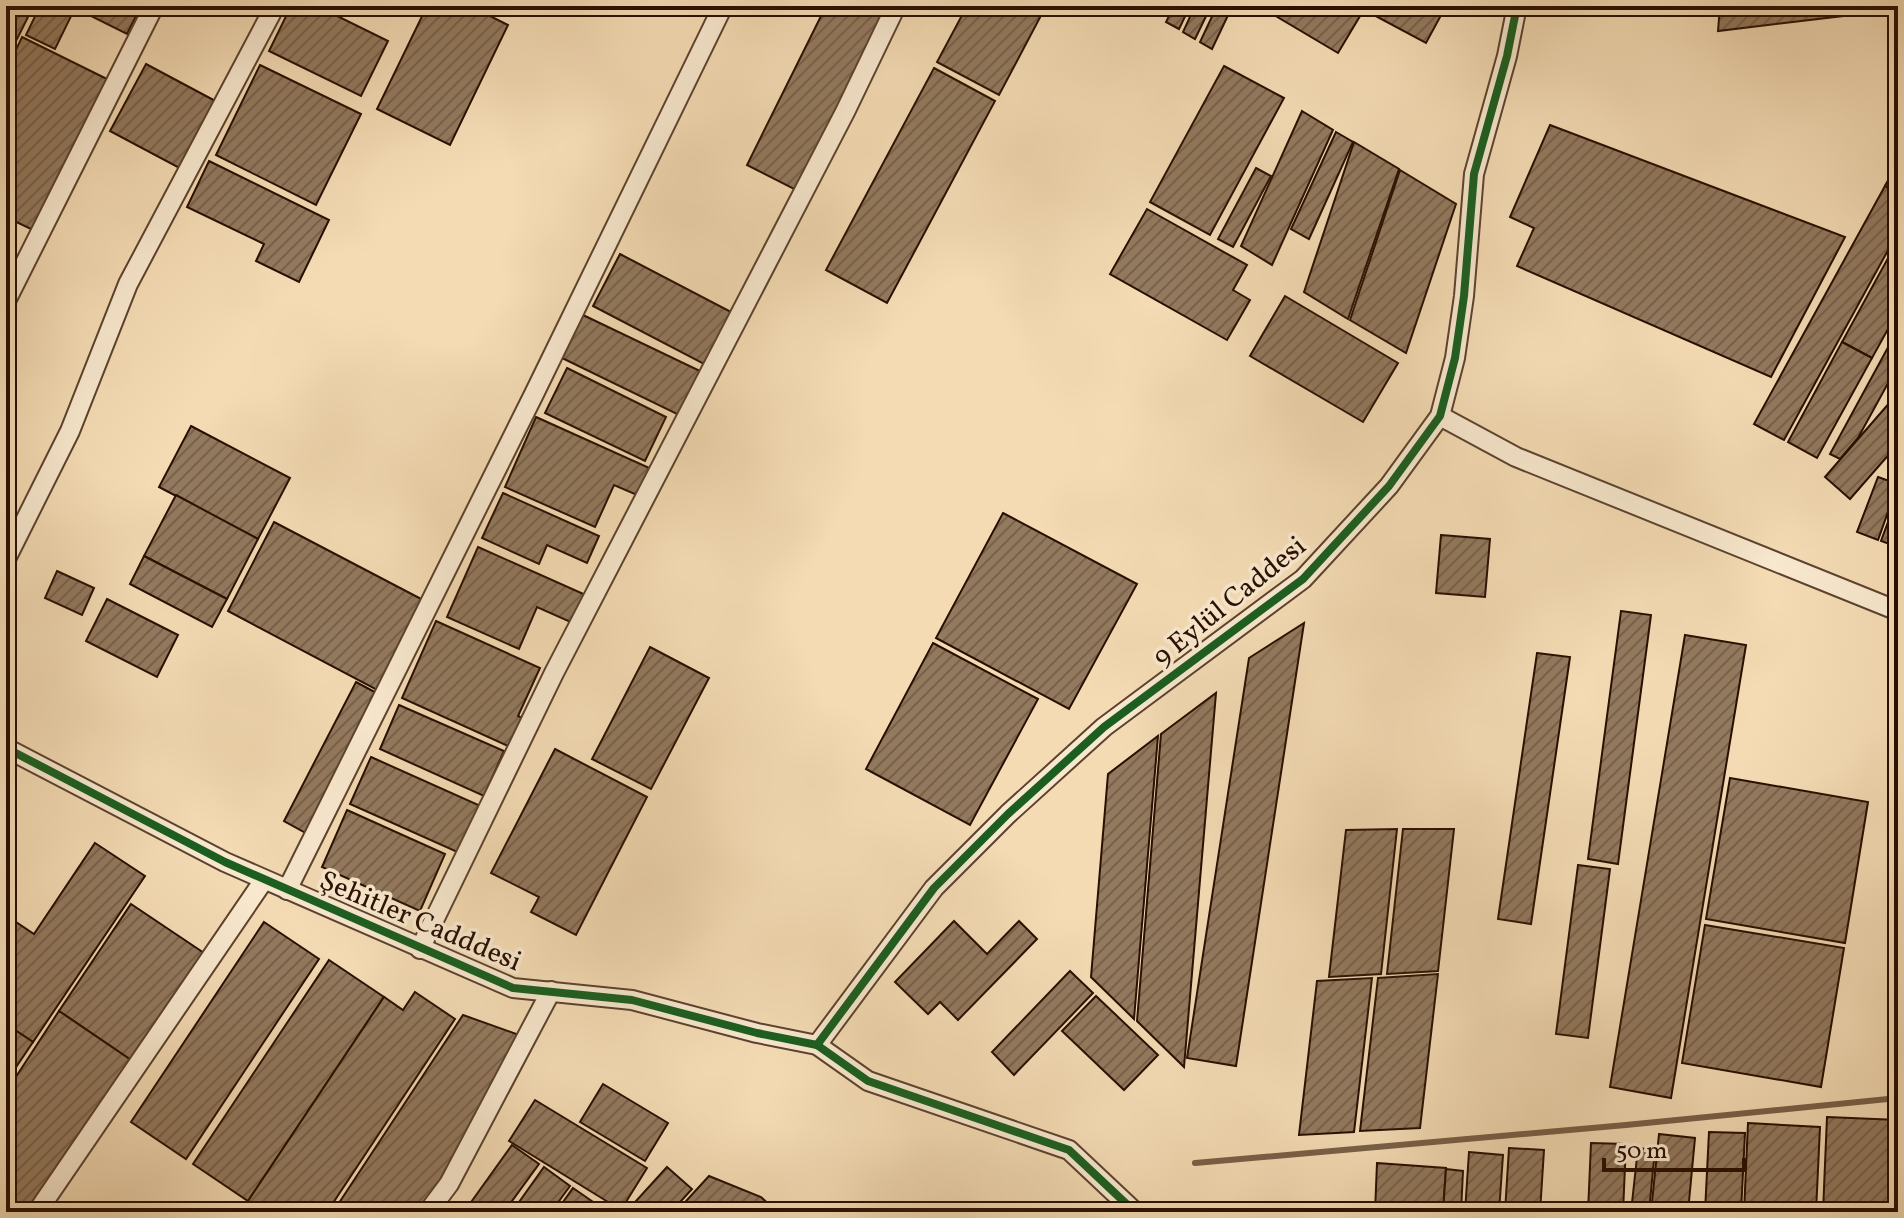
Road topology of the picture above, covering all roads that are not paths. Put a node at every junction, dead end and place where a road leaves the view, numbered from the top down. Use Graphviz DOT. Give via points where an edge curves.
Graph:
graph roads {
  1 [pos="154,6"];
  2 [pos="275,6"];
  3 [pos="723,6"];
  4 [pos="896,6"];
  5 [pos="1517,6"];
  6 [pos="6,301"];
  7 [pos="1440,416"];
  8 [pos="6,559"];
  9 [pos="1898,611"];
  10 [pos="6,748"];
  11 [pos="264,880"];
  12 [pos="287,890"];
  13 [pos="420,949"];
  14 [pos="551,991"];
  15 [pos="817,1045"];
  16 [pos="37,1212"];
  17 [pos="428,1212"];
  18 [pos="1135,1212"];
  1 -- 6 [label="street"];
  2 -- 8 [label="street" via="128,284 70,431"];
  3 -- 12 [label="street"];
  4 -- 13 [label="street" via="554,673"];
  5 -- 7 [label="street, 9 Eylül Caddesi" via="1474,174 1464,296"];
  7 -- 9 [label="street" via="1516,457"];
  7 -- 15 [label="street, 9 Eylül Caddesi" via="1389,486 1303,579 1104,727 934,888"];
  10 -- 11 [label="street, Şehitler Cadddesi"];
  11 -- 12 [label="street, Şehitler Cadddesi"];
  11 -- 16 [label="street"];
  12 -- 13 [label="street, Şehitler Cadddesi"];
  13 -- 14 [label="street, Şehitler Cadddesi" via="513,988"];
  14 -- 15 [label="street, Şehitler Cadddesi" via="632,1000"];
  14 -- 17 [label="street" via="449,1184"];
  15 -- 18 [label="street, Şehitler Cadddesi" via="868,1081 1069,1150"];
}
